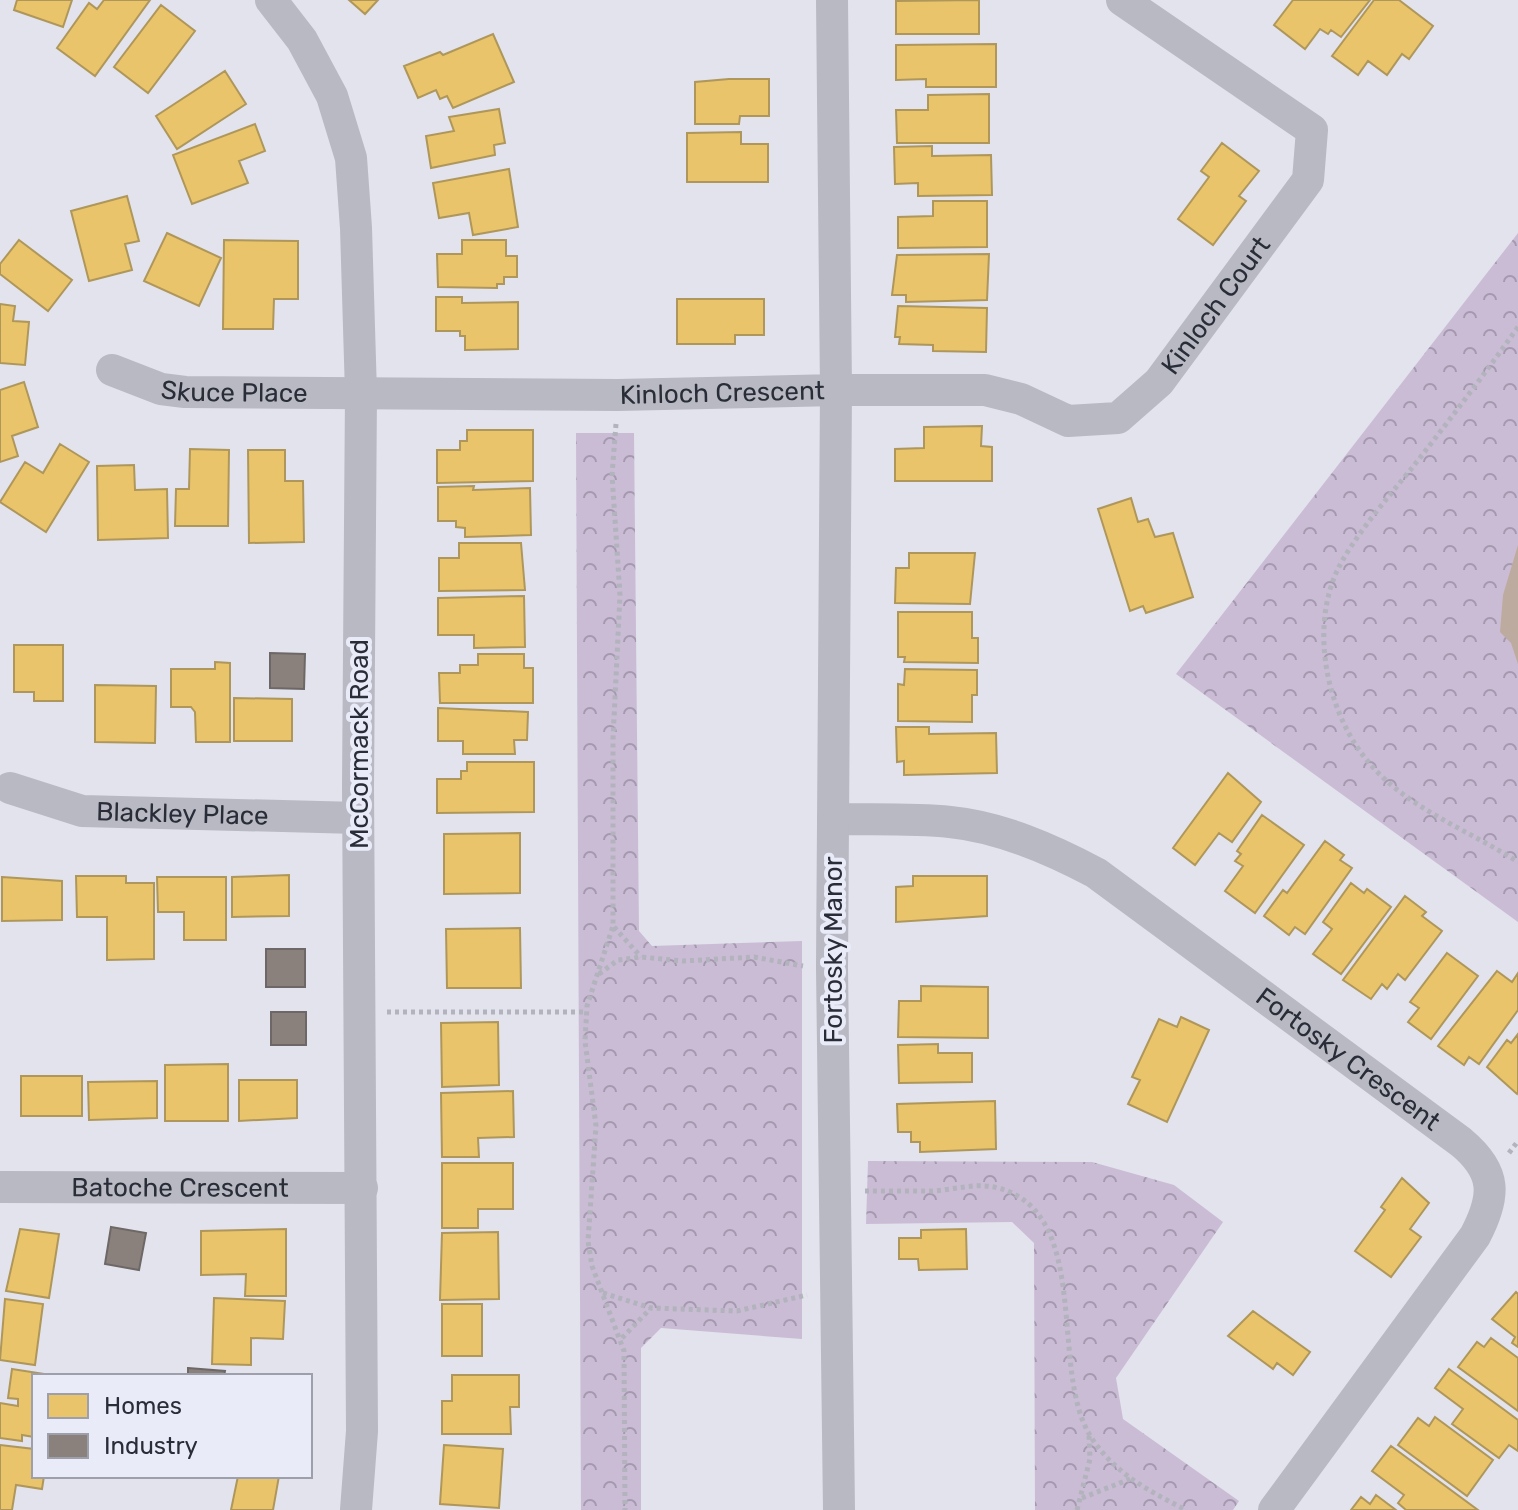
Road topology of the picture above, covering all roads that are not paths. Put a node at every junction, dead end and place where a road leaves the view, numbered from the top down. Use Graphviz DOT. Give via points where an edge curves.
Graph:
graph roads {
  1 [pos="271,0"];
  2 [pos="832,0"];
  3 [pos="1122,0"];
  4 [pos="112,370"];
  5 [pos="836,390"];
  6 [pos="361,393"];
  7 [pos="10,788"];
  8 [pos="358,818"];
  9 [pos="833,819"];
  10 [pos="0,1187"];
  11 [pos="362,1188"];
  12 [pos="356,1510"];
  13 [pos="839,1510"];
  14 [pos="1274,1510"];
  1 -- 6 [label="street, McCormack Road" via="302,40 332,96 351,158"];
  2 -- 5 [label="street, Kinloch Crescent"];
  3 -- 5 [label="street, Kinloch Court" via="1312,130 1308,180 1159,382 1118,418 1068,421 1021,399 985,390"];
  4 -- 6 [label="street, Skuce Place" via="185,392"];
  5 -- 6 [label="street, Kinloch Crescent"];
  5 -- 9 [label="street, Fortosky Manor"];
  6 -- 8 [label="street, McCormack Road"];
  7 -- 8 [label="street, Blackley Place" via="82,811"];
  8 -- 11 [label="street, McCormack Road"];
  9 -- 13 [label="street, Fortosky Manor"];
  9 -- 14 [label="street, Fortosky Crescent" via="951,822 1033,843 1076,862 1132,897 1461,1142 1486,1169 1491,1190 1475,1236"];
  10 -- 11 [label="street, Batoche Crescent"];
  11 -- 12 [label="street, McCormack Road" via="362,1431"];
}
